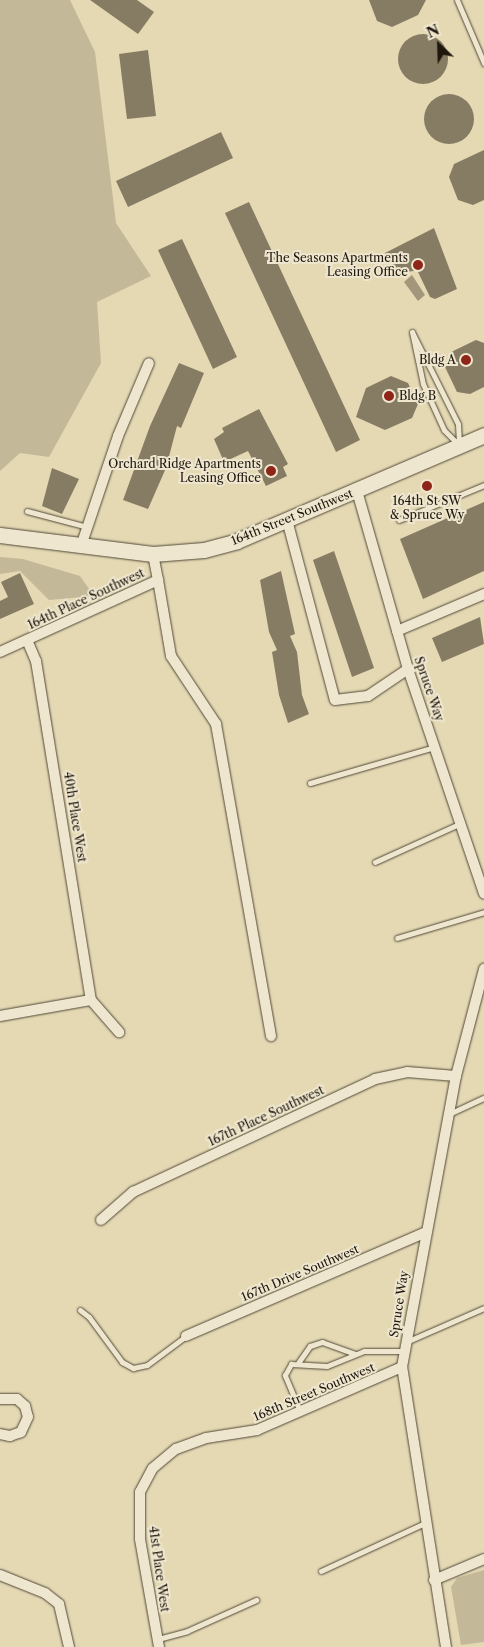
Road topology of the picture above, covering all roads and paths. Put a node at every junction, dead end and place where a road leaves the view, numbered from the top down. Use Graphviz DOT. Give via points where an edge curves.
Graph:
graph roads {
  1 [pos="457,0"];
  2 [pos="484,63"];
  3 [pos="149,362"];
  4 [pos="484,435"];
  5 [pos="459,445"];
  6 [pos="484,485"];
  7 [pos="357,491"];
  8 [pos="27,511"];
  9 [pos="286,520"];
  10 [pos="399,520"];
  11 [pos="88,527"];
  12 [pos="0,535"];
  13 [pos="81,546"];
  14 [pos="153,554"];
  15 [pos="158,580"];
  16 [pos="484,594"];
  17 [pos="397,631"];
  18 [pos="28,640"];
  19 [pos="0,652"];
  20 [pos="408,669"];
  21 [pos="436,747"];
  22 [pos="310,783"];
  23 [pos="462,823"];
  24 [pos="375,862"];
  25 [pos="484,893"];
  26 [pos="484,912"];
  27 [pos="397,938"];
  28 [pos="484,969"];
  29 [pos="92,1000"];
  30 [pos="0,1016"];
  31 [pos="119,1032"];
  32 [pos="271,1036"];
  33 [pos="456,1076"];
  34 [pos="484,1098"];
  35 [pos="448,1114"];
  36 [pos="101,1220"];
  37 [pos="424,1233"];
  38 [pos="484,1308"];
  39 [pos="80,1310"];
  40 [pos="186,1336"];
  41 [pos="405,1346"];
  42 [pos="355,1354"];
  43 [pos="298,1363"];
  44 [pos="402,1368"];
  45 [pos="0,1399"];
  46 [pos="300,1412"];
  47 [pos="0,1434"];
  48 [pos="153,1468"];
  49 [pos="425,1523"];
  50 [pos="484,1559"];
  51 [pos="321,1571"];
  52 [pos="0,1575"];
  53 [pos="434,1580"];
  54 [pos="256,1600"];
  55 [pos="158,1643"];
  56 [pos="69,1647"];
  57 [pos="446,1647"];
  1 -- 2 [label="lane"];
  3 -- 11 [label="street" via="118,436"];
  4 -- 5 [label="main road, 164th Street Southwest"];
  5 -- 5 [label="lane" via="458,424 412,332 423,384 444,430"];
  5 -- 7 [label="main road, 164th Street Southwest"];
  6 -- 10 [label="lane"];
  7 -- 9 [label="main road, 164th Street Southwest"];
  7 -- 17 [label="street, Spruce Way"];
  8 -- 11 [label="lane"];
  9 -- 14 [label="main road, 164th Street Southwest" via="204,550"];
  9 -- 20 [label="street" via="335,700 368,696"];
  11 -- 13 [label="street"];
  12 -- 13 [label="main road, 164th Street Southwest"];
  13 -- 14 [label="main road, 164th Street Southwest"];
  14 -- 15 [label="street, 164th Place Southwest"];
  15 -- 18 [label="street, 164th Place Southwest"];
  15 -- 32 [label="street" via="171,656 216,724"];
  16 -- 17 [label="street"];
  17 -- 20 [label="street, Spruce Way"];
  18 -- 19 [label="street, 164th Place Southwest"];
  18 -- 29 [label="street, 40th Place West" via="37,670"];
  20 -- 21 [label="street, Spruce Way"];
  21 -- 22 [label="lane"];
  21 -- 23 [label="street, Spruce Way"];
  23 -- 24 [label="lane"];
  23 -- 25 [label="street, Spruce Way"];
  26 -- 27 [label="lane"];
  28 -- 33 [label="street, Spruce Way"];
  29 -- 30 [label="street"];
  29 -- 31 [label="street"];
  33 -- 35 [label="street, Spruce Way"];
  33 -- 36 [label="street, 167th Place Southwest" via="407,1072 376,1079 132,1192"];
  34 -- 35 [label="lane"];
  35 -- 37 [label="street, Spruce Way"];
  37 -- 40 [label="street, 167th Drive Southwest"];
  37 -- 41 [label="street, Spruce Way"];
  38 -- 41 [label="lane"];
  39 -- 40 [label="lane" via="89,1317 122,1362 133,1368 147,1365"];
  41 -- 42 [label="lane"];
  41 -- 44 [label="street, Spruce Way"];
  42 -- 43 [label="lane" via="327,1366"];
  42 -- 43 [label="lane" via="322,1342 310,1346"];
  43 -- 46 [label="lane" via="286,1367 285,1375"];
  44 -- 46 [label="street, 168th Street Southwest"];
  44 -- 49 [label="street, Spruce Way"];
  45 -- 47 [label="street" via="17,1399 25,1406 28,1417 21,1432 10,1436"];
  46 -- 48 [label="street, 168th Street Southwest" via="257,1430 206,1438 176,1449"];
  48 -- 55 [label="street, 41st Place West" via="140,1492 140,1539"];
  49 -- 51 [label="lane"];
  49 -- 53 [label="street, Spruce Way"];
  50 -- 53 [label="street"];
  52 -- 56 [label="street" via="45,1594 59,1604"];
  53 -- 57 [label="street, Spruce Way"];
  54 -- 55 [label="lane"];
}
